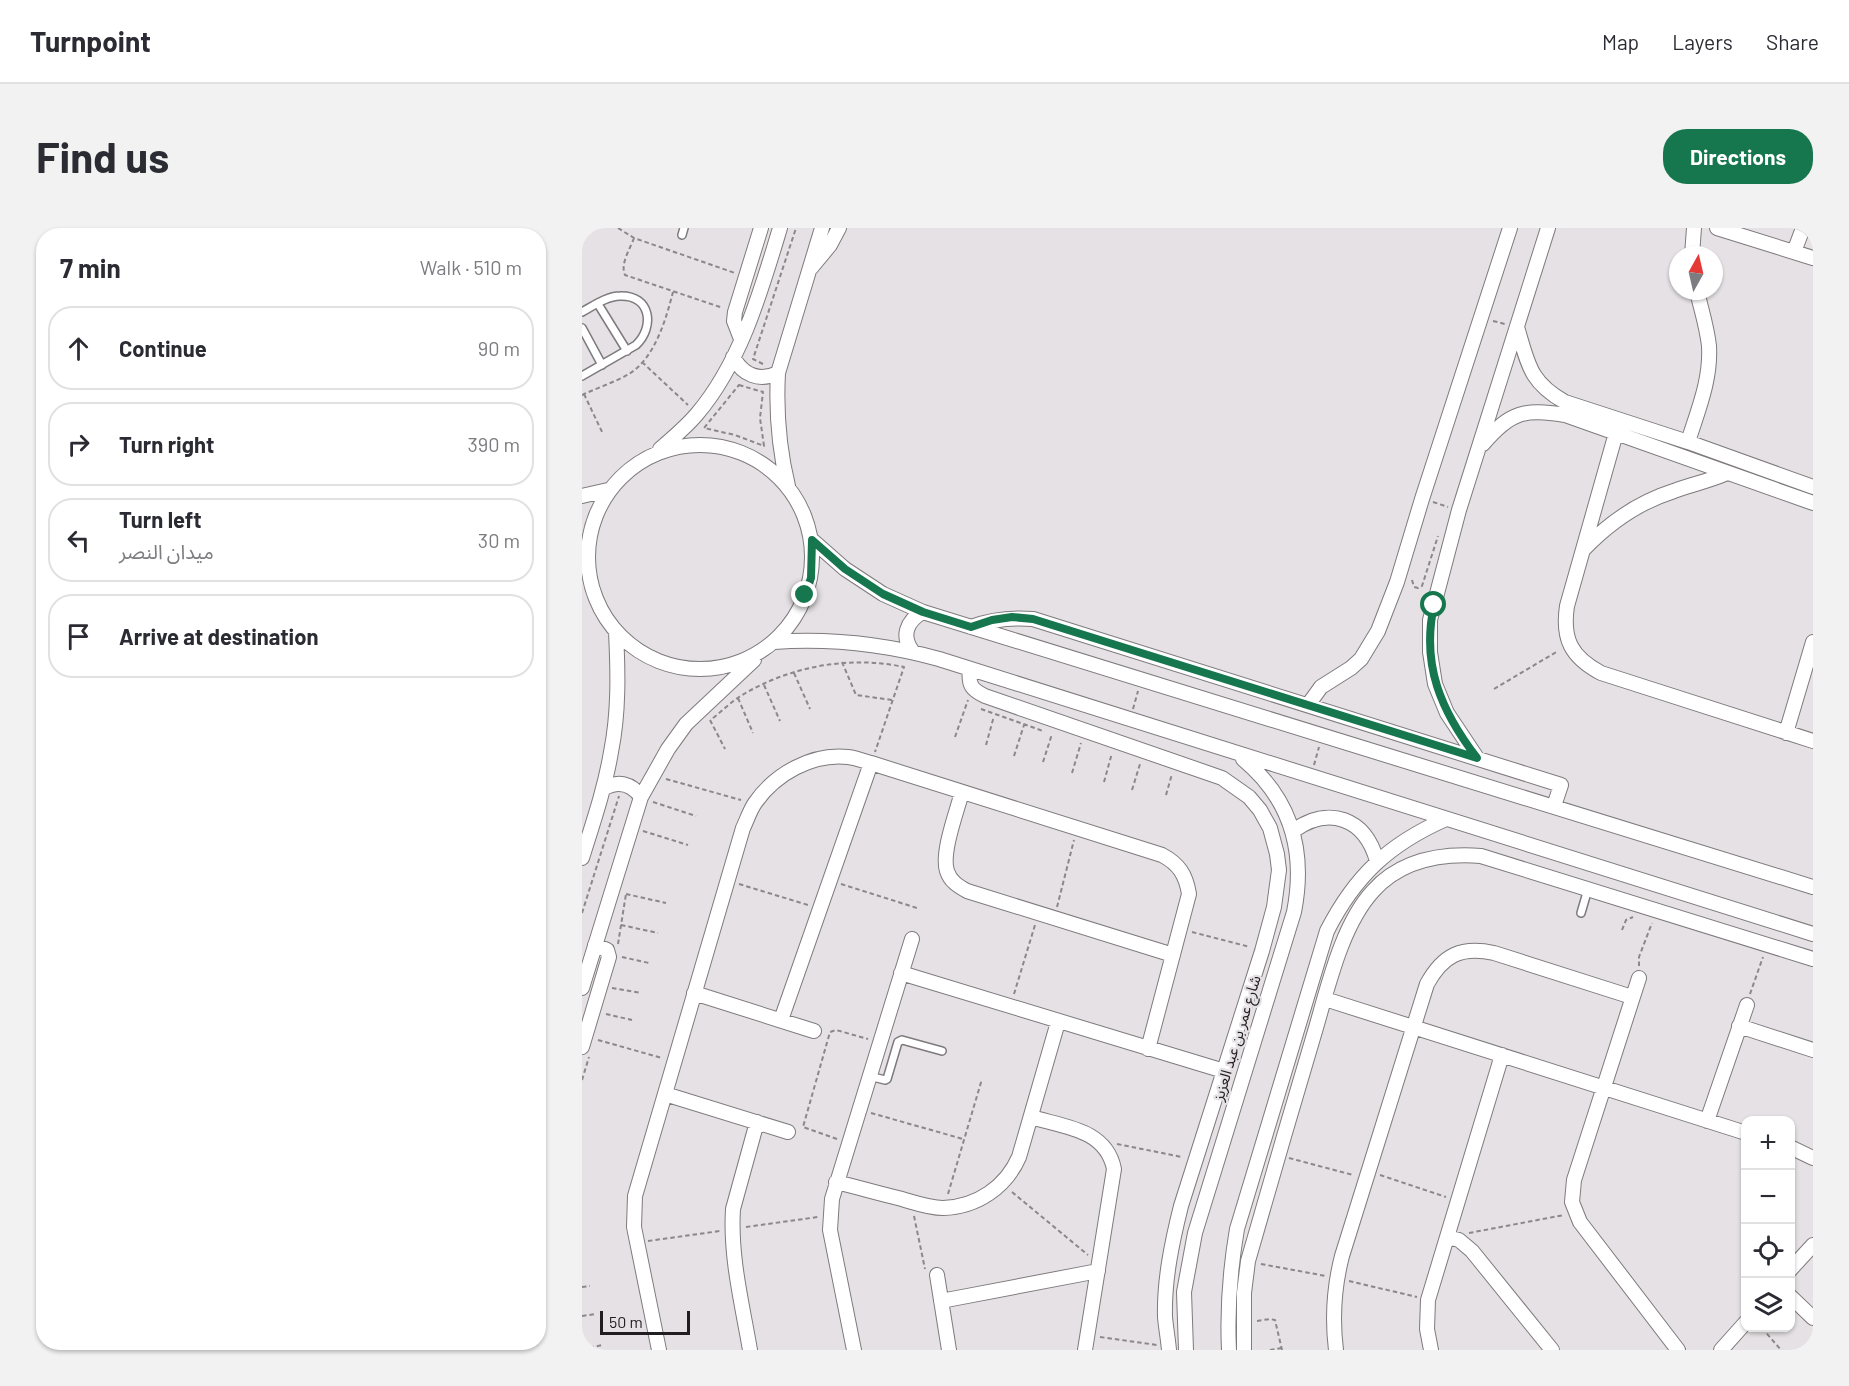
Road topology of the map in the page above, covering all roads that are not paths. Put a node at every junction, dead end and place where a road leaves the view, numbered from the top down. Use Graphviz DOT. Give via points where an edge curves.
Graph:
graph roads {
  1 [pos="760,228"];
  2 [pos="780,228"];
  3 [pos="822,228"];
  4 [pos="839,228"];
  5 [pos="1510,228"];
  6 [pos="1548,228"];
  7 [pos="1694,228"];
  8 [pos="1717,228"];
  9 [pos="1803,228"];
  10 [pos="1693,246"];
  11 [pos="1794,252"];
  12 [pos="1813,258"];
  13 [pos="807,272"];
  14 [pos="1699,300"];
  15 [pos="598,304"];
  16 [pos="582,312"];
  17 [pos="1517,327"];
  18 [pos="582,328"];
  19 [pos="741,339"];
  20 [pos="627,351"];
  21 [pos="733,357"];
  22 [pos="602,365"];
  23 [pos="778,373"];
  24 [pos="582,376"];
  25 [pos="1616,433"];
  26 [pos="1688,442"];
  27 [pos="1478,450"];
  28 [pos="654,454"];
  29 [pos="1727,473"];
  30 [pos="788,486"];
  31 [pos="1813,487"];
  32 [pos="608,490"];
  33 [pos="582,496"];
  34 [pos="1813,503"];
  35 [pos="812,540"];
  36 [pos="1582,551"];
  37 [pos="582,596"];
  38 [pos="598,606"];
  39 [pos="923,612"];
  40 [pos="971,627"];
  41 [pos="616,632"];
  42 [pos="1813,642"];
  43 [pos="769,646"];
  44 [pos="914,652"];
  45 [pos="970,670"];
  46 [pos="1308,705"];
  47 [pos="1786,733"];
  48 [pos="1813,741"];
  49 [pos="1237,753"];
  50 [pos="1477,758"];
  51 [pos="871,763"];
  52 [pos="603,789"];
  53 [pos="962,792"];
  54 [pos="641,797"];
  55 [pos="1554,806"];
  56 [pos="1446,819"];
  57 [pos="1293,831"];
  58 [pos="582,858"];
  59 [pos="1377,861"];
  60 [pos="1638,879"];
  61 [pos="1813,887"];
  62 [pos="1588,889"];
  63 [pos="1630,902"];
  64 [pos="1581,913"];
  65 [pos="1813,934"];
  66 [pos="912,939"];
  67 [pos="595,945"];
  68 [pos="1261,954"];
  69 [pos="1173,955"];
  70 [pos="1813,959"];
  71 [pos="1278,963"];
  72 [pos="901,973"];
  73 [pos="1639,978"];
  74 [pos="582,988"];
  75 [pos="694,993"];
  76 [pos="1632,997"];
  77 [pos="1325,999"];
  78 [pos="1747,1005"];
  79 [pos="781,1020"];
  80 [pos="1058,1022"];
  81 [pos="1739,1026"];
  82 [pos="1415,1028"];
  83 [pos="814,1031"];
  84 [pos="587,1049"];
  85 [pos="1148,1049"];
  86 [pos="1813,1050"];
  87 [pos="942,1051"];
  88 [pos="1502,1055"];
  89 [pos="1224,1071"];
  90 [pos="869,1076"];
  91 [pos="1604,1088"];
  92 [pos="665,1094"];
  93 [pos="1277,1098"];
  94 [pos="1293,1103"];
  95 [pos="1031,1117"];
  96 [pos="1707,1121"];
  97 [pos="757,1122"];
  98 [pos="1741,1131"];
  99 [pos="788,1132"];
  100 [pos="1795,1149"];
  101 [pos="1813,1158"];
  102 [pos="836,1182"];
  103 [pos="1181,1206"];
  104 [pos="1201,1211"];
  105 [pos="1447,1237"];
  106 [pos="1813,1245"];
  107 [pos="1795,1265"];
  108 [pos="1098,1271"];
  109 [pos="937,1275"];
  110 [pos="1795,1300"];
  111 [pos="941,1301"];
  112 [pos="1813,1318"];
  113 [pos="1741,1328"];
  114 [pos="1169,1348"];
  115 [pos="1185,1348"];
  116 [pos="659,1350"];
  117 [pos="750,1350"];
  118 [pos="854,1350"];
  119 [pos="949,1350"];
  120 [pos="1085,1350"];
  121 [pos="1229,1350"];
  122 [pos="1244,1350"];
  123 [pos="1336,1350"];
  124 [pos="1431,1350"];
  125 [pos="1552,1350"];
  126 [pos="1678,1350"];
  127 [pos="1721,1350"];
  1 -- 19 [label="street" via="735,312"];
  2 -- 19 [label="street"];
  3 -- 13 [label="street"];
  4 -- 13 [label="street"];
  5 -- 46 [label="street" via="1378,631 1361,659 1321,687"];
  6 -- 17 [label="street"];
  7 -- 10 [label="street"];
  8 -- 11 [label="street"];
  9 -- 11 [label="street"];
  11 -- 12 [label="street"];
  13 -- 23 [label="street"];
  14 -- 26 [label="street" via="1709,362"];
  15 -- 16 [label="lane"];
  15 -- 20 [label="lane"];
  15 -- 20 [label="lane" via="629,296 645,309 648,329 644,338"];
  17 -- 26 [label="street" via="1536,381 1550,394 1595,413"];
  17 -- 27 [label="street"];
  18 -- 22 [label="lane"];
  19 -- 21 [label="street"];
  20 -- 22 [label="lane"];
  21 -- 23 [label="street" via="752,376"];
  21 -- 28 [label="street" via="697,413"];
  22 -- 24 [label="lane"];
  23 -- 30 [label="street" via="782,455"];
  25 -- 27 [label="street" via="1565,415 1526,412 1510,417"];
  25 -- 29 [label="street"];
  25 -- 36 [label="street"];
  26 -- 31 [label="street"];
  27 -- 50 [label="street" via="1433,610 1430,652 1435,684 1447,713"];
  28 -- 30 [label="street" via="682,445 712,444 741,452 767,466"];
  28 -- 32 [label="street" via="628,469"];
  29 -- 34 [label="street"];
  29 -- 36 [label="street" via="1640,506 1609,526"];
  30 -- 35 [label="street" via="804,511"];
  32 -- 33 [label="street"];
  32 -- 38 [label="street" via="594,517 587,547 588,577"];
  35 -- 39 [label="street" via="845,569 883,594"];
  35 -- 43 [label="street" via="811,578 798,613"];
  36 -- 47 [label="street" via="1564,621 1569,644 1586,665"];
  37 -- 38 [label="street"];
  38 -- 41 [label="street"];
  39 -- 40 [label="street"];
  39 -- 44 [label="street" via="906,629 908,646"];
  40 -- 46 [label="street" via="1012,617 1033,619"];
  40 -- 55 [label="street"];
  41 -- 43 [label="street" via="636,650 686,669 722,667"];
  41 -- 52 [label="street" via="616,711"];
  42 -- 47 [label="street"];
  43 -- 44 [label="street" via="801,640 850,642"];
  43 -- 54 [label="street" via="686,724"];
  44 -- 45 [label="street"];
  45 -- 49 [label="street"];
  45 -- 68 [label="street" via="968,679 973,689 992,699 1211,773 1248,797 1270,828 1277,854 1274,907"];
  46 -- 50 [label="street"];
  47 -- 48 [label="street"];
  49 -- 56 [label="street"];
  49 -- 57 [label="street, شارع عمر بن عبد العزيز" via="1271,788"];
  50 -- 55 [label="street" via="1561,784"];
  51 -- 53 [label="street"];
  51 -- 75 [label="street" via="847,757 820,759 794,768 772,783 754,804 743,828"];
  51 -- 79 [label="street"];
  52 -- 54 [label="street" via="624,784"];
  52 -- 58 [label="street"];
  53 -- 69 [label="street" via="1173,861 1182,870 1189,894"];
  53 -- 69 [label="street" via="945,862 951,880 967,891"];
  54 -- 67 [label="street"];
  55 -- 61 [label="street"];
  56 -- 59 [label="street" via="1423,829"];
  56 -- 60 [label="street"];
  57 -- 59 [label="street" via="1321,818 1352,823 1373,846"];
  57 -- 71 [label="street, شارع عمر بن عبد العزيز" via="1298,892"];
  59 -- 93 [label="street" via="1350,891 1327,931"];
  60 -- 63 [label="street"];
  60 -- 65 [label="street"];
  62 -- 63 [label="street"];
  62 -- 64 [label="lane"];
  62 -- 77 [label="street" via="1481,856 1456,854 1408,865 1390,876 1360,906 1346,934"];
  63 -- 70 [label="street"];
  66 -- 72 [label="street"];
  67 -- 74 [label="street"];
  67 -- 84 [label="street" via="607,950 609,957"];
  68 -- 71 [label="street"];
  68 -- 89 [label="street"];
  69 -- 85 [label="street"];
  71 -- 104 [label="street, شارع عمر بن عبد العزيز"];
  72 -- 80 [label="street"];
  72 -- 90 [label="street"];
  73 -- 76 [label="street"];
  75 -- 79 [label="street"];
  75 -- 92 [label="street"];
  76 -- 82 [label="street" via="1494,953 1462,952 1435,970"];
  76 -- 91 [label="street"];
  77 -- 82 [label="street"];
  77 -- 94 [label="street"];
  78 -- 81 [label="street"];
  79 -- 83 [label="street"];
  80 -- 85 [label="street"];
  80 -- 95 [label="street"];
  81 -- 86 [label="street"];
  81 -- 96 [label="street"];
  82 -- 88 [label="street"];
  82 -- 123 [label="street" via="1337,1278 1333,1319"];
  85 -- 89 [label="street"];
  87 -- 90 [label="lane" via="902,1040 887,1078"];
  88 -- 91 [label="street"];
  88 -- 105 [label="street"];
  89 -- 103 [label="street"];
  90 -- 102 [label="street"];
  91 -- 96 [label="street"];
  91 -- 126 [label="street" via="1574,1180 1575,1213"];
  92 -- 97 [label="street"];
  92 -- 116 [label="street" via="635,1196 634,1219"];
  93 -- 94 [label="street"];
  93 -- 121 [label="street" via="1237,1229 1229,1280"];
  94 -- 122 [label="street" via="1248,1262 1242,1324"];
  95 -- 102 [label="street" via="1013,1172 1002,1184 965,1204 927,1206"];
  95 -- 108 [label="street" via="1091,1135 1107,1149 1114,1169"];
  96 -- 98 [label="street"];
  97 -- 99 [label="street"];
  97 -- 117 [label="street" via="733,1209 732,1229"];
  100 -- 101 [label="street"];
  102 -- 118 [label="street" via="830,1216 832,1244"];
  103 -- 104 [label="street"];
  103 -- 114 [label="street" via="1169,1262 1165,1317"];
  104 -- 115 [label="street, شارع عمر بن عبد العزيز" via="1185,1283"];
  105 -- 124 [label="street" via="1428,1300"];
  105 -- 125 [label="street" via="1459,1240 1472,1251"];
  106 -- 107 [label="street"];
  108 -- 111 [label="street"];
  108 -- 120 [label="street"];
  109 -- 111 [label="street"];
  110 -- 112 [label="street"];
  111 -- 119 [label="street"];
  113 -- 127 [label="street"];
  114 -- 115 [label="street"];
}
